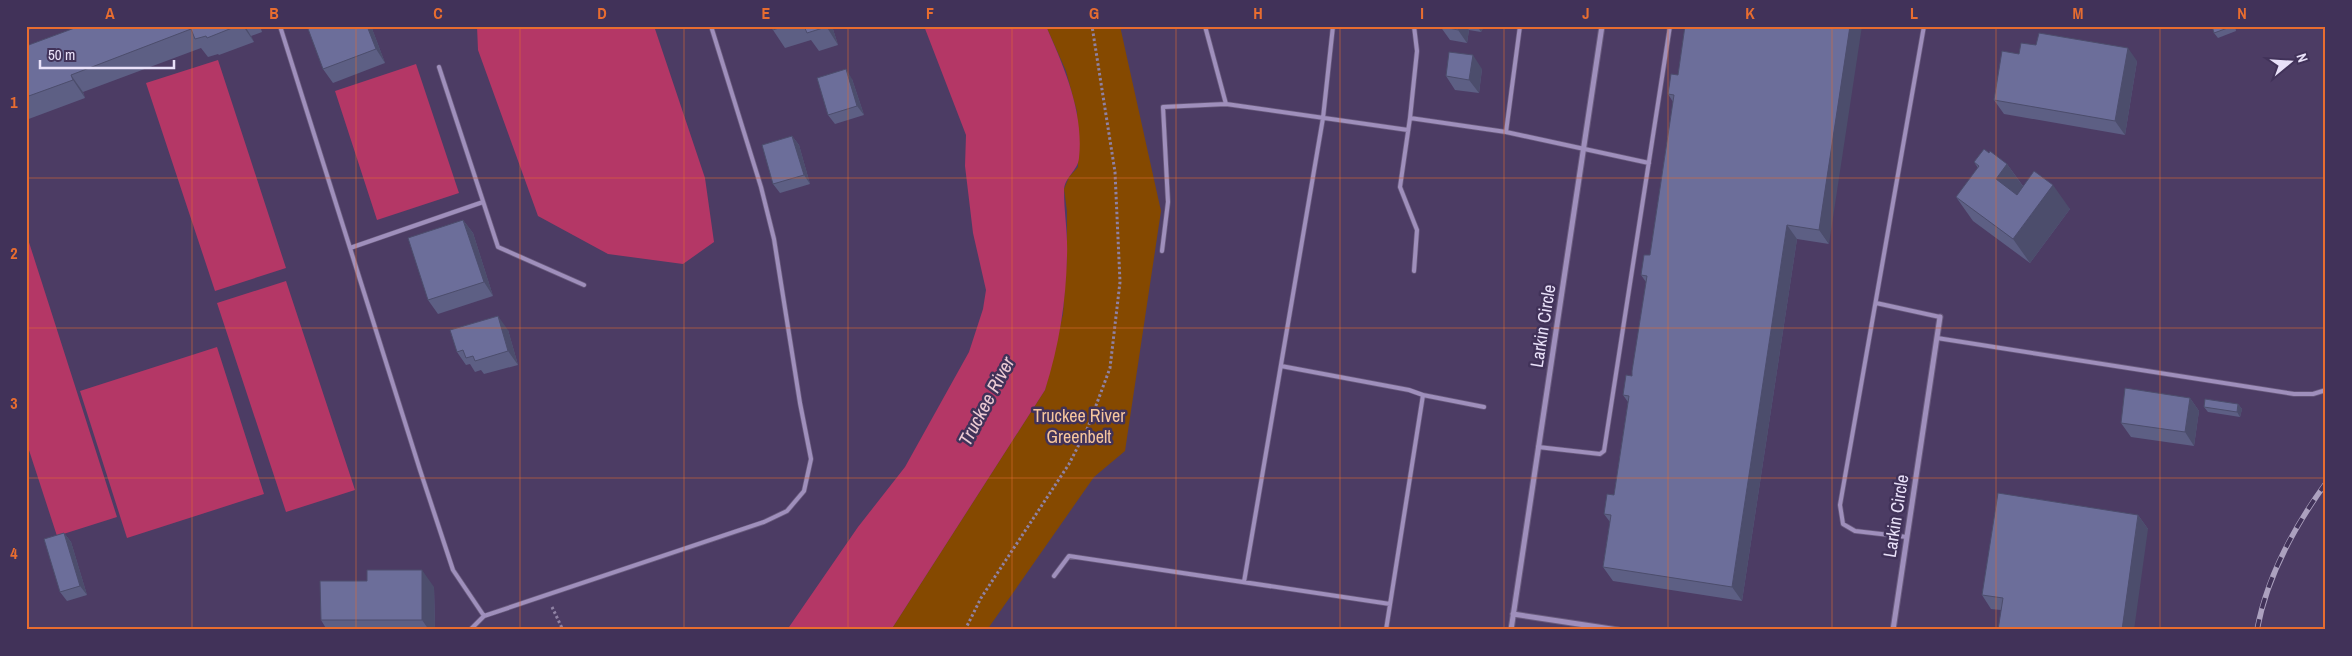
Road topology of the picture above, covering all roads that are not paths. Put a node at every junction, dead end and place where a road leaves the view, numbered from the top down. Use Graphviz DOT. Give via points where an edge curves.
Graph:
graph roads {
  1 [pos="31,26"];
  2 [pos="280,26"];
  3 [pos="711,26"];
  4 [pos="1205,26"];
  5 [pos="1333,26"];
  6 [pos="1414,26"];
  7 [pos="1520,26"];
  8 [pos="1602,26"];
  9 [pos="1670,26"];
  10 [pos="1924,26"];
  11 [pos="26,28"];
  12 [pos="440,67"];
  13 [pos="1226,104"];
  14 [pos="1324,118"];
  15 [pos="1410,118"];
  16 [pos="1408,130"];
  17 [pos="1506,132"];
  18 [pos="1583,150"];
  19 [pos="1649,163"];
  20 [pos="483,202"];
  21 [pos="350,248"];
  22 [pos="1162,251"];
  23 [pos="1414,271"];
  24 [pos="584,285"];
  25 [pos="1876,303"];
  26 [pos="1940,318"];
  27 [pos="1937,338"];
  28 [pos="1281,366"];
  29 [pos="2326,390"];
  30 [pos="1422,395"];
  31 [pos="1484,406"];
  32 [pos="1538,447"];
  33 [pos="1907,537"];
  34 [pos="1054,576"];
  35 [pos="1244,582"];
  36 [pos="1390,604"];
  37 [pos="1513,614"];
  38 [pos="484,616"];
  39 [pos="470,630"];
  40 [pos="1386,630"];
  41 [pos="1511,630"];
  42 [pos="1618,630"];
  43 [pos="1892,630"];
  1 -- 11 [label="lane"];
  2 -- 21 [label="lane"];
  3 -- 38 [label="lane" via="774,239 811,459 804,491 787,511 764,522"];
  4 -- 13 [label="lane"];
  5 -- 14 [label="lane"];
  6 -- 15 [label="lane" via="1417,51"];
  7 -- 17 [label="lane"];
  8 -- 18 [label="street, Larkin Circle"];
  9 -- 19 [label="lane"];
  10 -- 25 [label="lane"];
  12 -- 20 [label="lane"];
  13 -- 14 [label="lane"];
  13 -- 22 [label="lane" via="1163,107 1168,202"];
  14 -- 16 [label="lane"];
  14 -- 28 [label="lane"];
  15 -- 16 [label="lane"];
  15 -- 17 [label="lane"];
  16 -- 23 [label="lane" via="1400,187 1417,230"];
  17 -- 18 [label="lane"];
  18 -- 19 [label="lane"];
  18 -- 32 [label="street, Larkin Circle"];
  19 -- 32 [label="lane" via="1604,451 1600,454"];
  20 -- 21 [label="lane"];
  20 -- 24 [label="lane" via="498,247"];
  21 -- 38 [label="lane" via="453,570"];
  25 -- 26 [label="lane"];
  25 -- 33 [label="lane" via="1840,505 1843,524 1855,531"];
  26 -- 27 [label="street, Larkin Circle"];
  27 -- 29 [label="lane" via="2294,394"];
  27 -- 33 [label="street, Larkin Circle"];
  28 -- 30 [label="lane"];
  28 -- 35 [label="lane"];
  30 -- 31 [label="lane"];
  30 -- 36 [label="lane"];
  32 -- 37 [label="street, Larkin Circle"];
  33 -- 43 [label="street, Larkin Circle"];
  34 -- 35 [label="lane" via="1069,556"];
  35 -- 36 [label="lane"];
  36 -- 40 [label="lane"];
  37 -- 41 [label="street, Larkin Circle"];
  37 -- 42 [label="street"];
  38 -- 39 [label="lane"];
}
